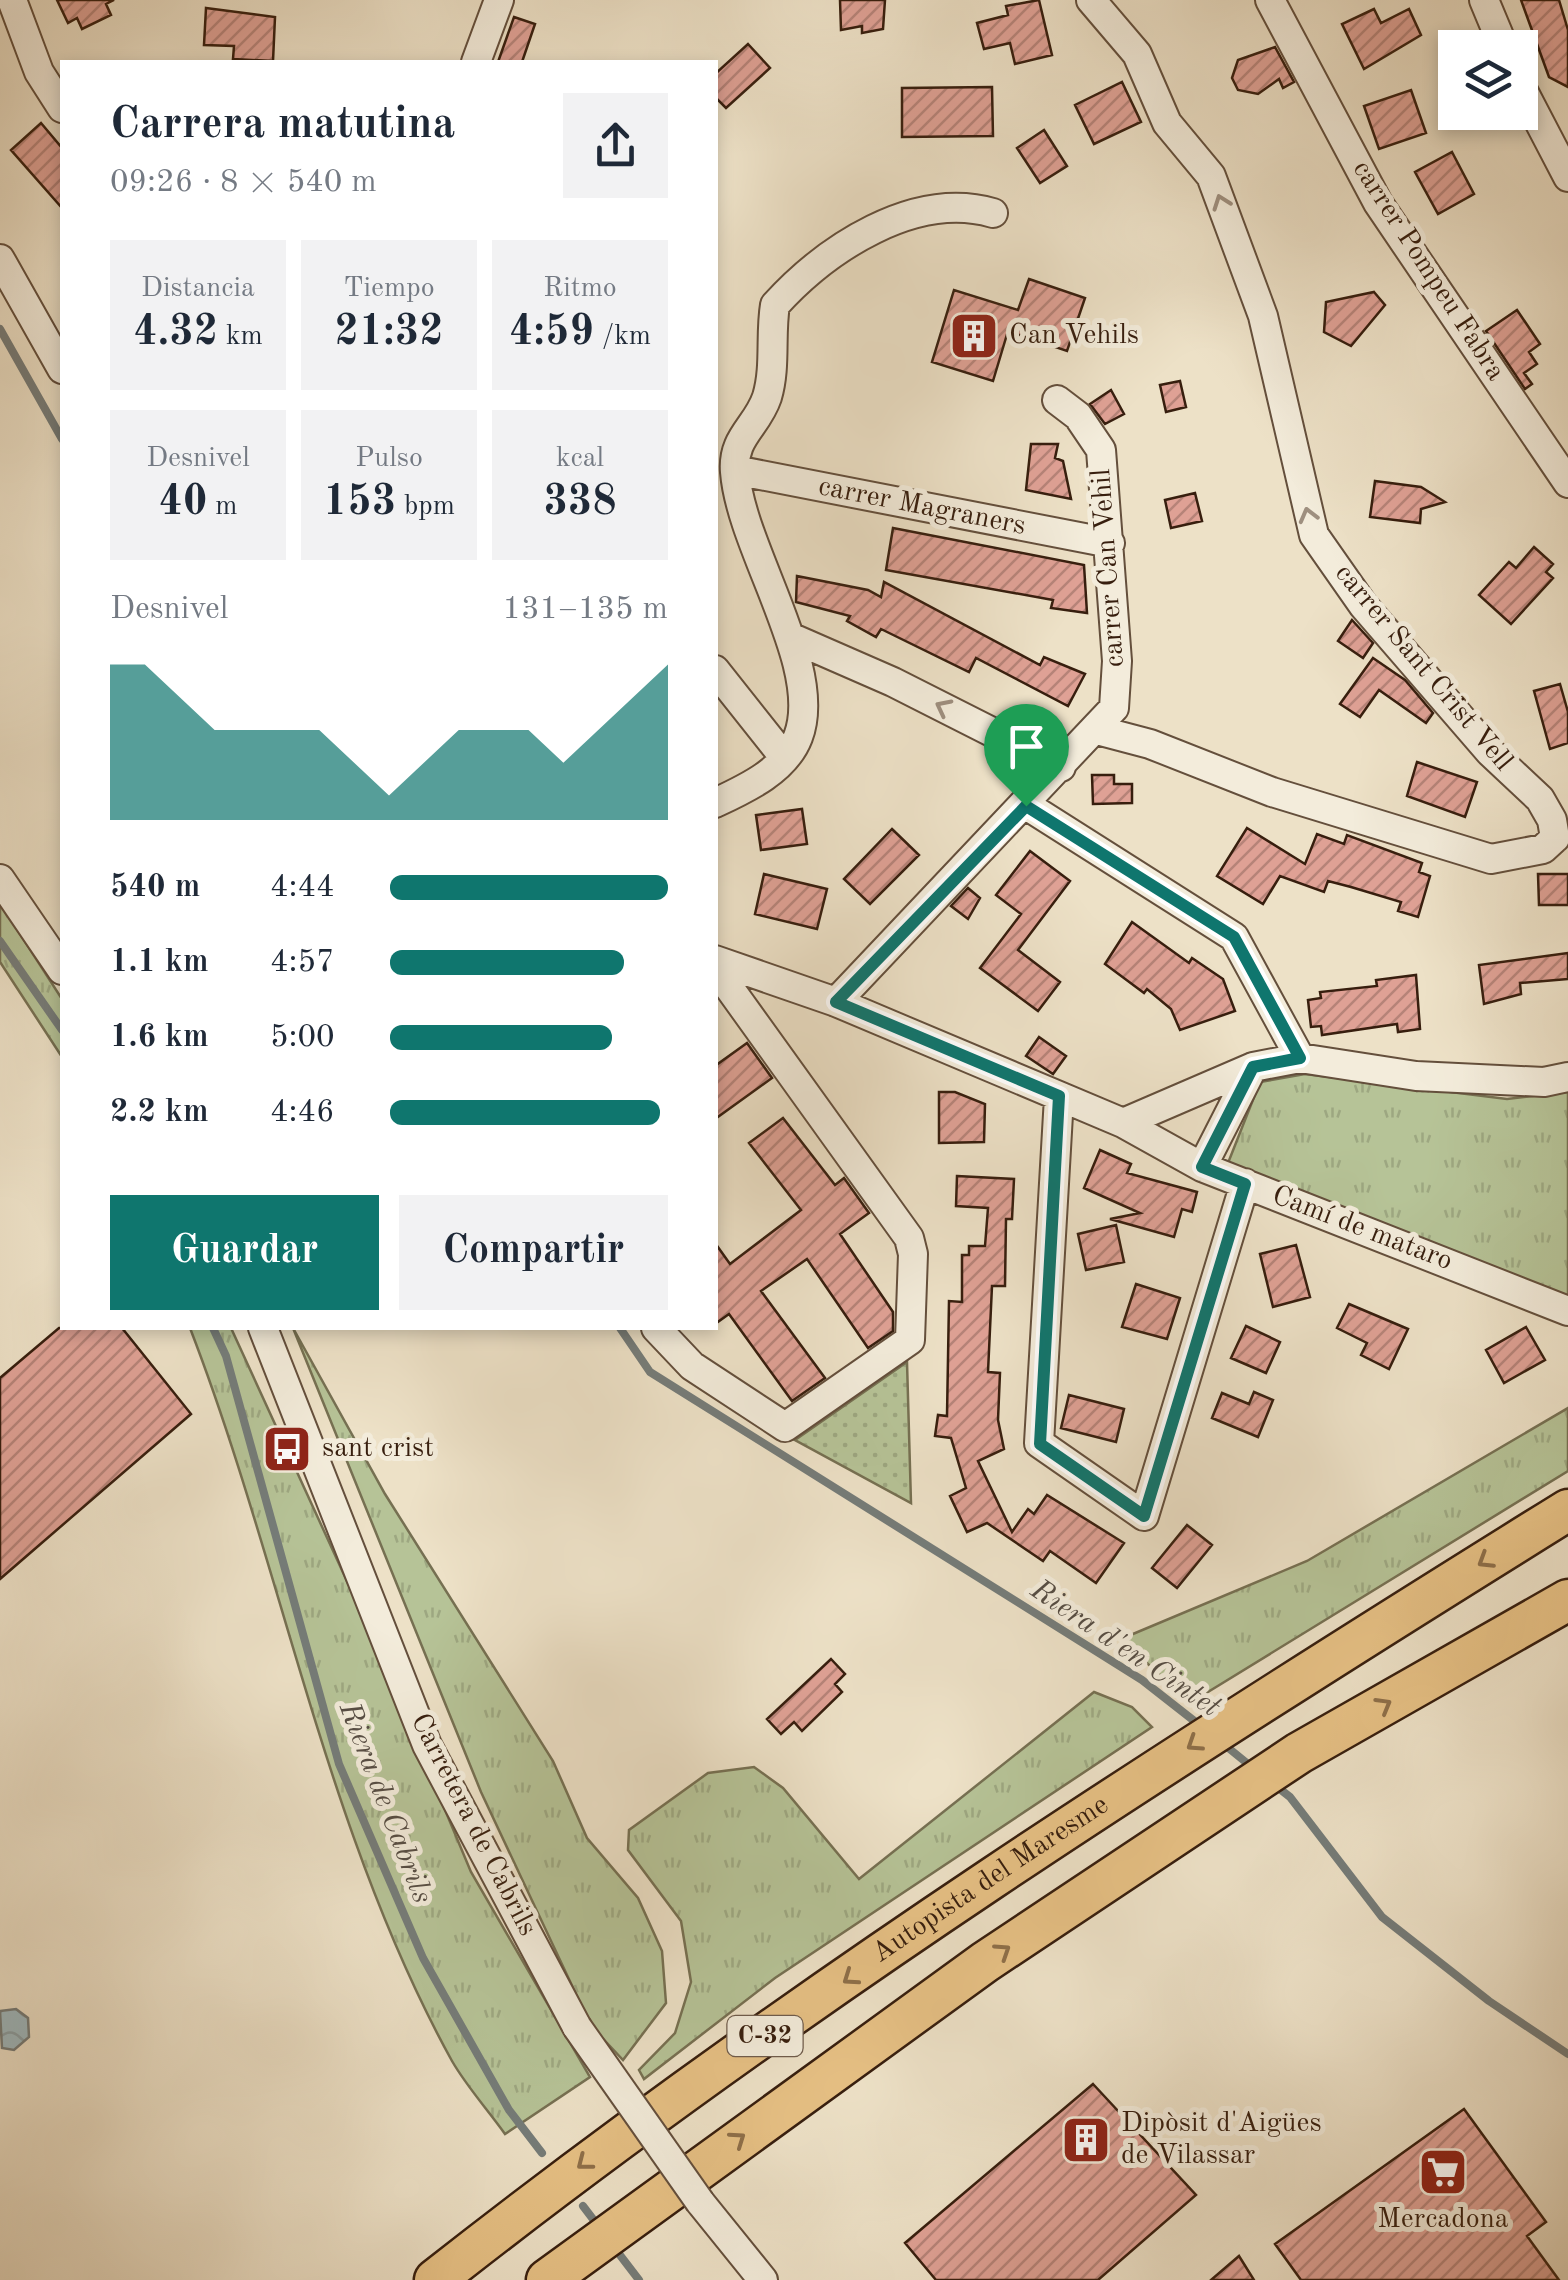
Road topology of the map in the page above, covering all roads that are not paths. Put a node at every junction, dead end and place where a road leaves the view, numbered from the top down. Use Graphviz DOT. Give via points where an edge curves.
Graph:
graph roads {
  1 [pos="12,0"];
  2 [pos="498,0"];
  3 [pos="1091,0"];
  4 [pos="1270,0"];
  5 [pos="1484,0"];
  6 [pos="1496,30"];
  7 [pos="477,60"];
  8 [pos="60,105"];
  9 [pos="1538,120"];
  10 [pos="1568,177"];
  11 [pos="992,213"];
  12 [pos="0,259"];
  13 [pos="60,365"];
  14 [pos="1057,400"];
  15 [pos="734,470"];
  16 [pos="1568,483"];
  17 [pos="1110,543"];
  18 [pos="790,637"];
  19 [pos="718,674"];
  20 [pos="1097,730"];
  21 [pos="784,757"];
  22 [pos="1061,768"];
  23 [pos="718,801"];
  24 [pos="1026,806"];
  25 [pos="1561,838"];
  26 [pos="0,879"];
  27 [pos="718,961"];
  28 [pos="60,967"];
  29 [pos="718,972"];
  30 [pos="836,1002"];
  31 [pos="1300,1058"];
  32 [pos="1253,1067"];
  33 [pos="1568,1076"];
  34 [pos="1059,1096"];
  35 [pos="1122,1123"];
  36 [pos="1202,1167"];
  37 [pos="1245,1184"];
  38 [pos="1568,1310"];
  39 [pos="264,1330"];
  40 [pos="658,1330"];
  41 [pos="1568,1510"];
  42 [pos="1568,1600"];
  43 [pos="762,2279"];
  44 [pos="435,2280"];
  45 [pos="547,2280"];
  1 -- 8 [label="street" via="39,72"];
  2 -- 7 [label="street"];
  25 -- 3 [label="street, carrer Sant Crist Vell, one-way" via="1540,799 1490,752 1363,605 1314,536 1263,316 1211,176 1167,124 1137,54"];
  4 -- 16 [label="street, carrer Pompeu Fabra" via="1378,203"];
  5 -- 6 [label="street"];
  9 -- 10 [label="street"];
  11 -- 15 [label="street" via="970,206 874,226 789,290 775,305 766,397 738,438"];
  12 -- 13 [label="street"];
  14 -- 17 [label="street, carrer Can Vehil" via="1078,416 1100,450"];
  15 -- 17 [label="street, carrer Magraners"];
  15 -- 18 [label="street" via="749,541"];
  17 -- 20 [label="street, carrer Can Vehil" via="1114,708"];
  18 -- 21 [label="street" via="802,688 798,737"];
  22 -- 18 [label="street, one-way"];
  19 -- 21 [label="street"];
  20 -- 22 [label="street, carrer Can Vehil"];
  20 -- 25 [label="street, carrer Sant Crist Vell" via="1491,859 1543,849"];
  21 -- 23 [label="street" via="767,775"];
  22 -- 24 [label="street, carrer Can Vehil"];
  24 -- 30 [label="street, carrer Can Vehil"];
  24 -- 31 [label="street" via="1234,937"];
  26 -- 28 [label="street"];
  27 -- 30 [label="street, Camí de mataro"];
  29 -- 40 [label="street" via="909,1238 910,1340 785,1427 692,1366"];
  30 -- 34 [label="street, Camí de mataro"];
  31 -- 32 [label="street"];
  31 -- 33 [label="street" via="1416,1076 1544,1082"];
  32 -- 35 [label="street"];
  32 -- 36 [label="street"];
  34 -- 35 [label="street, Camí de mataro"];
  34 -- 37 [label="street" via="1040,1444 1144,1516"];
  35 -- 36 [label="street, Camí de mataro"];
  36 -- 37 [label="street, Camí de mataro"];
  37 -- 38 [label="street, Camí de mataro"];
  39 -- 43 [label="street, Carretera de Cabrils, bridge" via="427,1744 577,2027"];
  41 -- 44 [label="highway, Autopista del Maresme / C-32, one-way" via="1103,1802 593,2156"];
  45 -- 42 [label="highway, C-32, one-way" via="953,1985 1299,1753"];
}
